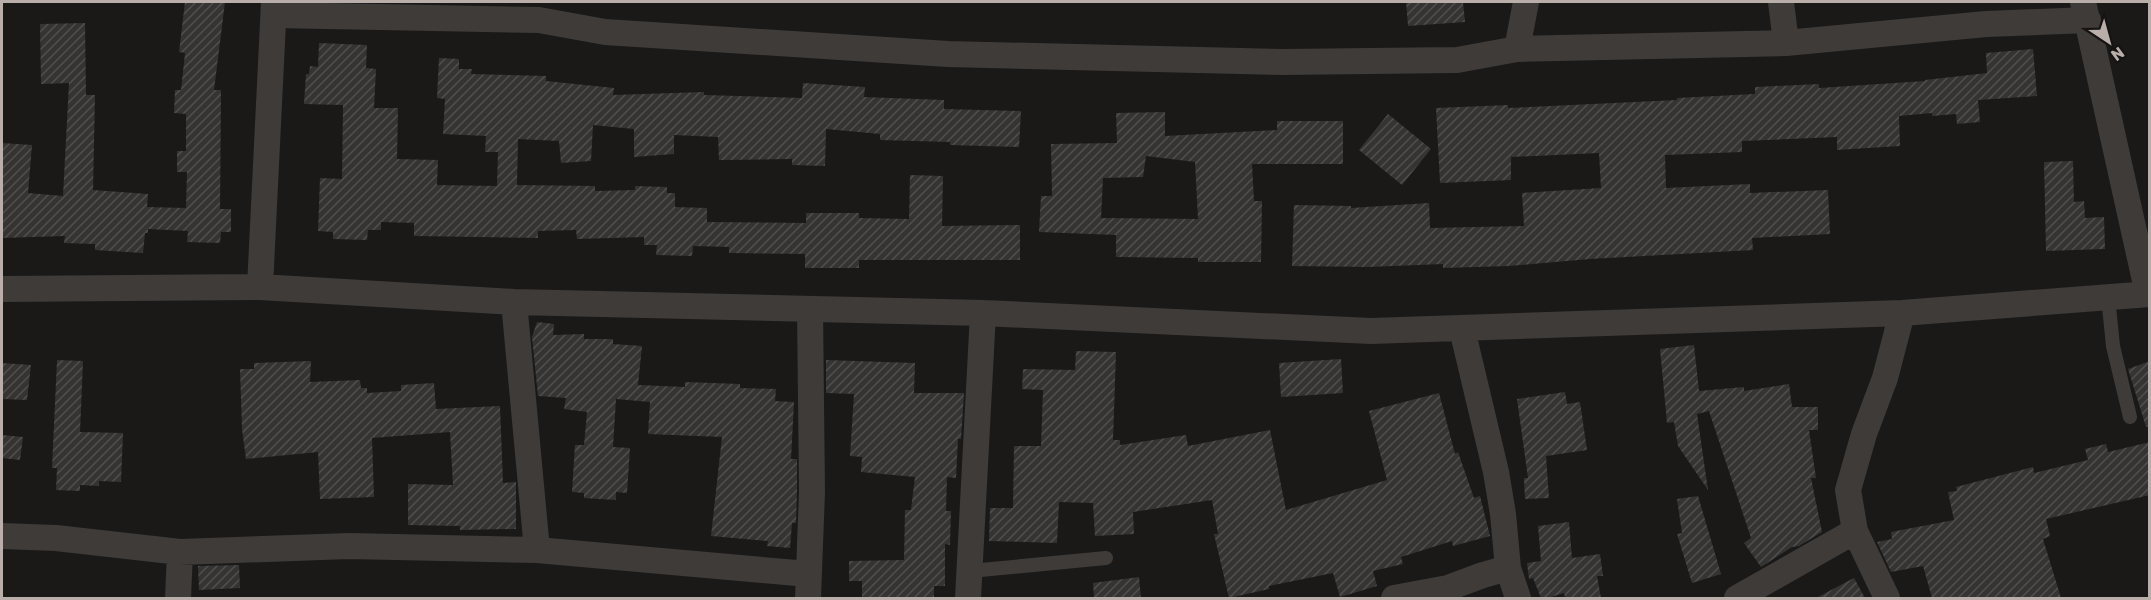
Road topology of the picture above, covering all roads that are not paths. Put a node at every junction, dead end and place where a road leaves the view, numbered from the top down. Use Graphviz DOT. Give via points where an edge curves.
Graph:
graph roads {
  1 [pos="1526,2"];
  2 [pos="1780,2"];
  3 [pos="274,8"];
  4 [pos="539,11"];
  5 [pos="2085,11"];
  6 [pos="1786,43"];
  7 [pos="1517,49"];
  8 [pos="260,287"];
  9 [pos="2,289"];
  10 [pos="2149,294"];
  11 [pos="2108,297"];
  12 [pos="514,302"];
  13 [pos="810,309"];
  14 [pos="1902,313"];
  15 [pos="983,314"];
  16 [pos="1462,328"];
  17 [pos="2130,417"];
  18 [pos="1855,531"];
  19 [pos="2,536"];
  20 [pos="537,550"];
  21 [pos="180,552"];
  22 [pos="1106,558"];
  23 [pos="1508,568"];
  24 [pos="970,571"];
  25 [pos="808,586"];
  26 [pos="178,598"];
  27 [pos="968,598"];
  28 [pos="1394,598"];
  29 [pos="1518,598"];
  30 [pos="1737,598"];
  31 [pos="1887,598"];
  1 -- 7 [label="street"];
  2 -- 6 [label="street"];
  3 -- 4 [label="street"];
  3 -- 8 [label="street"];
  4 -- 7 [label="street" via="605,32 948,54 1306,62 1457,60"];
  5 -- 6 [label="street"];
  5 -- 10 [label="street"];
  6 -- 7 [label="street"];
  8 -- 9 [label="street"];
  8 -- 12 [label="street"];
  10 -- 11 [label="street"];
  11 -- 14 [label="street"];
  11 -- 17 [label="lane" via="2113,346"];
  12 -- 13 [label="street"];
  12 -- 20 [label="street"];
  13 -- 15 [label="street"];
  13 -- 25 [label="street" via="812,492"];
  14 -- 16 [label="street"];
  14 -- 18 [label="street" via="1848,490"];
  15 -- 16 [label="street" via="1371,331"];
  15 -- 24 [label="street"];
  16 -- 23 [label="street" via="1496,472"];
  18 -- 30 [label="street"];
  18 -- 31 [label="street"];
  19 -- 21 [label="street"];
  20 -- 21 [label="street" via="350,546"];
  20 -- 25 [label="street"];
  21 -- 26 [label="street"];
  22 -- 24 [label="lane"];
  23 -- 28 [label="street" via="1448,588"];
  23 -- 29 [label="street"];
  24 -- 27 [label="street"];
}
